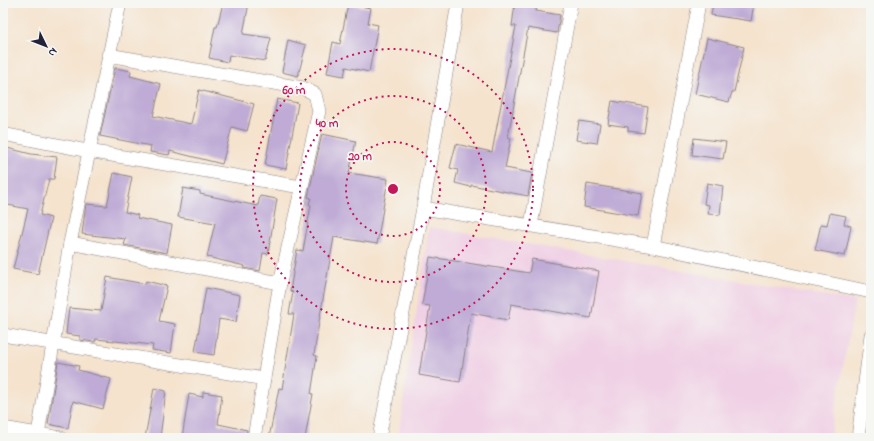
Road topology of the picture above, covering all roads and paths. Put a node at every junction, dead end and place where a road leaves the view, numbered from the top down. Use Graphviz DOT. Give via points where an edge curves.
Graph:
graph roads {
  1 [pos="120,3"];
  2 [pos="458,3"];
  3 [pos="571,3"];
  4 [pos="699,3"];
  5 [pos="108,55"];
  6 [pos="3,134"];
  7 [pos="88,151"];
  8 [pos="301,187"];
  9 [pos="423,208"];
  10 [pos="531,225"];
  11 [pos="70,242"];
  12 [pos="653,246"];
  13 [pos="280,283"];
  14 [pos="871,292"];
  15 [pos="3,334"];
  16 [pos="871,335"];
  17 [pos="54,344"];
  18 [pos="264,379"];
  19 [pos="3,428"];
  20 [pos="38,434"];
  21 [pos="61,438"];
  22 [pos="254,438"];
  23 [pos="378,438"];
  24 [pos="858,438"];
  1 -- 5 [label="street"];
  2 -- 9 [label="street"];
  3 -- 10 [label="street"];
  4 -- 12 [label="street"];
  5 -- 7 [label="street"];
  5 -- 8 [label="street" via="303,88 315,94 319,111"];
  6 -- 7 [label="street"];
  7 -- 8 [label="street"];
  7 -- 11 [label="street"];
  8 -- 13 [label="street"];
  9 -- 10 [label="street"];
  9 -- 23 [label="street"];
  10 -- 12 [label="street"];
  11 -- 13 [label="street"];
  11 -- 17 [label="street"];
  12 -- 14 [label="street"];
  13 -- 18 [label="street"];
  15 -- 17 [label="street"];
  16 -- 24 [label="street"];
  17 -- 18 [label="street"];
  17 -- 20 [label="street"];
  18 -- 22 [label="street"];
  19 -- 20 [label="street"];
  20 -- 21 [label="street"];
}
